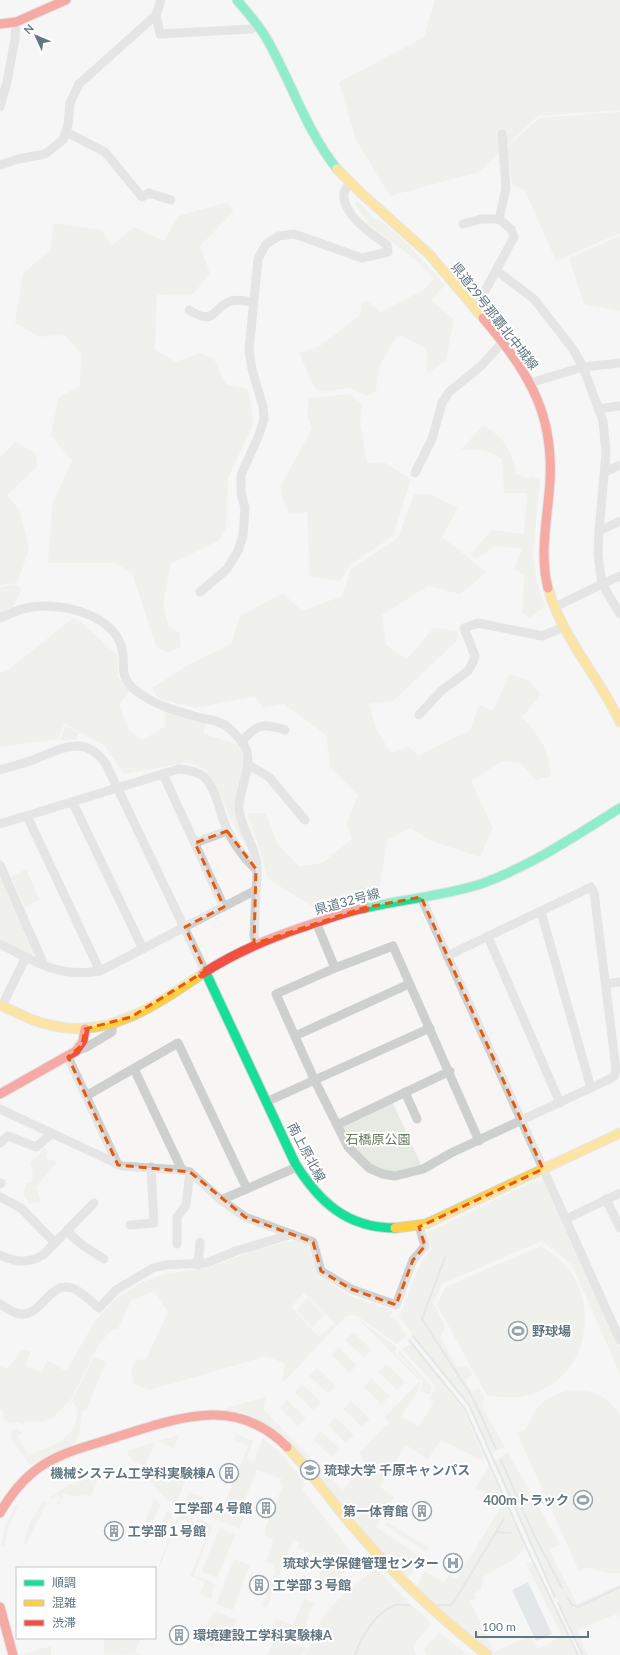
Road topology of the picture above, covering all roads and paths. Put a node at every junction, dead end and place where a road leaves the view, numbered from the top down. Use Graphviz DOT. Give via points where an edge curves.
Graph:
graph roads {
  1 [pos="66,0"];
  2 [pos="161,0"];
  3 [pos="237,0"];
  4 [pos="156,15"];
  5 [pos="16,22"];
  6 [pos="0,24"];
  7 [pos="259,25"];
  8 [pos="0,107"];
  9 [pos="66,132"];
  10 [pos="502,134"];
  11 [pos="0,165"];
  12 [pos="350,182"];
  13 [pos="171,200"];
  14 [pos="499,220"];
  15 [pos="463,224"];
  16 [pos="497,271"];
  17 [pos="253,302"];
  18 [pos="474,308"];
  19 [pos="190,310"];
  20 [pos="502,343"];
  21 [pos="620,363"];
  22 [pos="583,367"];
  23 [pos="530,383"];
  24 [pos="620,406"];
  25 [pos="598,409"];
  26 [pos="620,465"];
  27 [pos="605,472"];
  28 [pos="415,473"];
  29 [pos="620,521"];
  30 [pos="598,531"];
  31 [pos="620,576"];
  32 [pos="602,584"];
  33 [pos="200,592"];
  34 [pos="554,607"];
  35 [pos="620,614"];
  36 [pos="0,618"];
  37 [pos="564,627"];
  38 [pos="419,715"];
  39 [pos="620,722"];
  40 [pos="285,730"];
  41 [pos="242,741"];
  42 [pos="247,764"];
  43 [pos="0,770"];
  44 [pos="163,774"];
  45 [pos="117,788"];
  46 [pos="72,803"];
  47 [pos="620,808"];
  48 [pos="27,816"];
  49 [pos="304,820"];
  50 [pos="0,824"];
  51 [pos="227,831"];
  52 [pos="195,843"];
  53 [pos="0,865"];
  54 [pos="256,869"];
  55 [pos="256,890"];
  56 [pos="421,897"];
  57 [pos="224,907"];
  58 [pos="541,912"];
  59 [pos="316,922"];
  60 [pos="185,927"];
  61 [pos="488,937"];
  62 [pos="256,943"];
  63 [pos="0,944"];
  64 [pos="143,949"];
  65 [pos="447,956"];
  66 [pos="26,957"];
  67 [pos="44,965"];
  68 [pos="335,968"];
  69 [pos="100,971"];
  70 [pos="205,971"];
  71 [pos="620,982"];
  72 [pos="409,984"];
  73 [pos="606,984"];
  74 [pos="1,1006"];
  75 [pos="112,1025"];
  76 [pos="430,1028"];
  77 [pos="85,1029"];
  78 [pos="294,1036"];
  79 [pos="76,1051"];
  80 [pos="68,1056"];
  81 [pos="134,1069"];
  82 [pos="450,1071"];
  83 [pos="314,1079"];
  84 [pos="591,1088"];
  85 [pos="405,1092"];
  86 [pos="0,1094"];
  87 [pos="86,1096"];
  88 [pos="266,1102"];
  89 [pos="560,1103"];
  90 [pos="0,1109"];
  91 [pos="417,1119"];
  92 [pos="522,1122"];
  93 [pos="337,1125"];
  94 [pos="620,1133"];
  95 [pos="51,1134"];
  96 [pos="480,1141"];
  97 [pos="0,1143"];
  98 [pos="118,1165"];
  99 [pos="151,1167"];
  100 [pos="297,1167"];
  101 [pos="543,1169"];
  102 [pos="186,1171"];
  103 [pos="247,1189"];
  104 [pos="620,1193"];
  105 [pos="0,1197"];
  106 [pos="606,1199"];
  107 [pos="221,1200"];
  108 [pos="94,1202"];
  109 [pos="566,1219"];
  110 [pos="130,1225"];
  111 [pos="419,1226"];
  112 [pos="620,1228"];
  113 [pos="67,1231"];
  114 [pos="292,1234"];
  115 [pos="200,1242"];
  116 [pos="55,1243"];
  117 [pos="177,1244"];
  118 [pos="0,1255"];
  119 [pos="104,1259"];
  120 [pos="198,1264"];
  121 [pos="0,1304"];
  122 [pos="620,1340"];
  123 [pos="0,1513"];
  124 [pos="0,1607"];
  125 [pos="13,1655"];
  126 [pos="487,1655"];
  1 -- 5 [label="main road"];
  2 -- 4 [label="street"];
  3 -- 7 [label="main road, 県道29号那覇北中城線"];
  4 -- 7 [label="street" via="160,34 251,30"];
  4 -- 9 [label="street" via="79,84 70,103"];
  5 -- 6 [label="main road"];
  5 -- 8 [label="street" via="16,39"];
  7 -- 12 [label="main road, 県道29号那覇北中城線" via="311,132 330,161"];
  9 -- 11 [label="street" via="63,140 45,154 18,158"];
  9 -- 13 [label="street" via="105,152 142,197 149,193"];
  10 -- 14 [label="street" via="506,188"];
  12 -- 17 [label="street" via="344,193 346,205 356,220 387,245 388,252 362,258 294,234 279,236 266,244 258,259"];
  12 -- 18 [label="main road, 県道29号那覇北中城線" via="424,249"];
  14 -- 15 [label="street" via="481,219"];
  14 -- 16 [label="street" via="514,237"];
  16 -- 18 [label="street"];
  16 -- 22 [label="street" via="534,299 573,349"];
  17 -- 19 [label="street" via="230,301 212,316 205,317"];
  17 -- 33 [label="street" via="249,350 264,419 240,475 241,492 246,508 243,536 238,551 227,569"];
  18 -- 20 [label="main road, 県道29号那覇北中城線"];
  20 -- 23 [label="main road, 県道29号那覇北中城線"];
  20 -- 28 [label="street" via="481,366 449,392 442,403 432,439"];
  21 -- 22 [label="street"];
  22 -- 23 [label="street"];
  22 -- 25 [label="street"];
  23 -- 34 [label="main road, 県道29号那覇北中城線" via="543,413 550,451 544,553 547,583"];
  24 -- 25 [label="street"];
  25 -- 27 [label="street" via="603,421"];
  26 -- 27 [label="street"];
  27 -- 30 [label="street"];
  29 -- 30 [label="street"];
  30 -- 32 [label="street"];
  31 -- 32 [label="street"];
  32 -- 34 [label="street"];
  32 -- 35 [label="street"];
  34 -- 37 [label="main road, 県道29号那覇北中城線"];
  36 -- 41 [label="street" via="25,608 49,606 98,618 120,644 125,679 134,689 168,708 222,723"];
  37 -- 38 [label="street" via="542,636 478,623 464,628 475,656 473,662 468,671 441,691"];
  37 -- 39 [label="main road, 県道29号那覇北中城線" via="600,682"];
  40 -- 41 [label="street" via="263,726 253,729"];
  41 -- 42 [label="street" via="247,751"];
  42 -- 49 [label="street" via="269,777"];
  42 -- 54 [label="street" via="239,809 256,860"];
  43 -- 45 [label="street" via="39,758 62,747 83,746 99,753"];
  44 -- 45 [label="street"];
  44 -- 51 [label="street" via="179,769 202,775 210,785"];
  44 -- 52 [label="street"];
  45 -- 46 [label="street"];
  45 -- 60 [label="street"];
  46 -- 48 [label="street"];
  46 -- 64 [label="street"];
  47 -- 56 [label="main road, 県道32号線" via="564,843 506,874 480,884"];
  48 -- 50 [label="street"];
  48 -- 69 [label="street"];
  51 -- 52 [label="street"];
  51 -- 54 [label="street"];
  52 -- 57 [label="street"];
  53 -- 67 [label="street"];
  54 -- 55 [label="street"];
  55 -- 57 [label="street"];
  55 -- 62 [label="street"];
  56 -- 59 [label="main road, 県道32号線" via="363,908"];
  56 -- 65 [label="street"];
  57 -- 60 [label="street"];
  58 -- 61 [label="street"];
  58 -- 73 [label="street" via="591,887 594,892"];
  58 -- 84 [label="street"];
  59 -- 62 [label="main road, 県道32号線"];
  59 -- 68 [label="street"];
  60 -- 64 [label="street"];
  60 -- 70 [label="street"];
  61 -- 65 [label="street"];
  61 -- 89 [label="street"];
  62 -- 70 [label="main road, 県道32号線"];
  63 -- 66 [label="street"];
  64 -- 69 [label="street"];
  65 -- 92 [label="street"];
  66 -- 67 [label="street"];
  66 -- 74 [label="street"];
  67 -- 69 [label="street" via="64,972 83,974"];
  68 -- 72 [label="street" via="393,946"];
  68 -- 78 [label="street" via="276,994"];
  70 -- 75 [label="main road, 県道32号線" via="143,1011"];
  70 -- 88 [label="main road, 南上原北線"];
  71 -- 73 [label="street"];
  72 -- 76 [label="street"];
  72 -- 78 [label="street"];
  73 -- 84 [label="street" via="616,1069 614,1077"];
  74 -- 77 [label="main road, 県道32号線" via="51,1026"];
  75 -- 77 [label="main road, 県道32号線"];
  75 -- 79 [label="street" via="112,1032"];
  76 -- 82 [label="street"];
  76 -- 83 [label="street"];
  77 -- 79 [label="main road" via="83,1041"];
  78 -- 83 [label="street"];
  79 -- 80 [label="main road"];
  80 -- 86 [label="main road"];
  80 -- 87 [label="street"];
  81 -- 87 [label="street"];
  81 -- 102 [label="street"];
  81 -- 103 [label="street" via="178,1043"];
  82 -- 85 [label="street"];
  82 -- 96 [label="street"];
  83 -- 88 [label="street"];
  83 -- 93 [label="street"];
  84 -- 89 [label="street"];
  85 -- 91 [label="street"];
  85 -- 93 [label="street"];
  87 -- 98 [label="street"];
  88 -- 100 [label="main road, 南上原北線"];
  89 -- 92 [label="street"];
  90 -- 95 [label="street"];
  92 -- 96 [label="street"];
  92 -- 101 [label="street"];
  93 -- 96 [label="street" via="348,1147 369,1168 395,1176 423,1169"];
  94 -- 101 [label="main road, 南上原北線"];
  95 -- 97 [label="street" via="36,1147 8,1136"];
  95 -- 98 [label="street"];
  98 -- 99 [label="street"];
  99 -- 102 [label="street"];
  99 -- 110 [label="street" via="154,1223"];
  100 -- 103 [label="street"];
  100 -- 111 [label="main road, 南上原北線" via="315,1195 346,1218 382,1228"];
  101 -- 109 [label="street"];
  101 -- 111 [label="main road, 南上原北線"];
  102 -- 107 [label="street"];
  102 -- 117 [label="street" via="186,1205 177,1217"];
  103 -- 107 [label="street"];
  104 -- 106 [label="street"];
  105 -- 116 [label="street" via="21,1208"];
  106 -- 109 [label="street"];
  106 -- 112 [label="street"];
  107 -- 114 [label="street" via="245,1217"];
  108 -- 113 [label="street"];
  109 -- 122 [label="street"];
  111 -- 114 [label="street" via="425,1246 413,1260 396,1305 350,1289 321,1271 313,1242"];
  113 -- 116 [label="street"];
  113 -- 119 [label="street" via="82,1245"];
  114 -- 120 [label="street"];
  115 -- 120 [label="street"];
  116 -- 118 [label="street" via="34,1260 24,1262"];
  120 -- 121 [label="street" via="153,1268 116,1290 99,1308 71,1287 61,1287 52,1292 31,1312 16,1313"];
  123 -- 126 [label="main road" via="13,1491 30,1473 58,1455 190,1416 213,1414 239,1418 266,1428 286,1444 349,1523 412,1592"];
  124 -- 125 [label="main road"];
}
